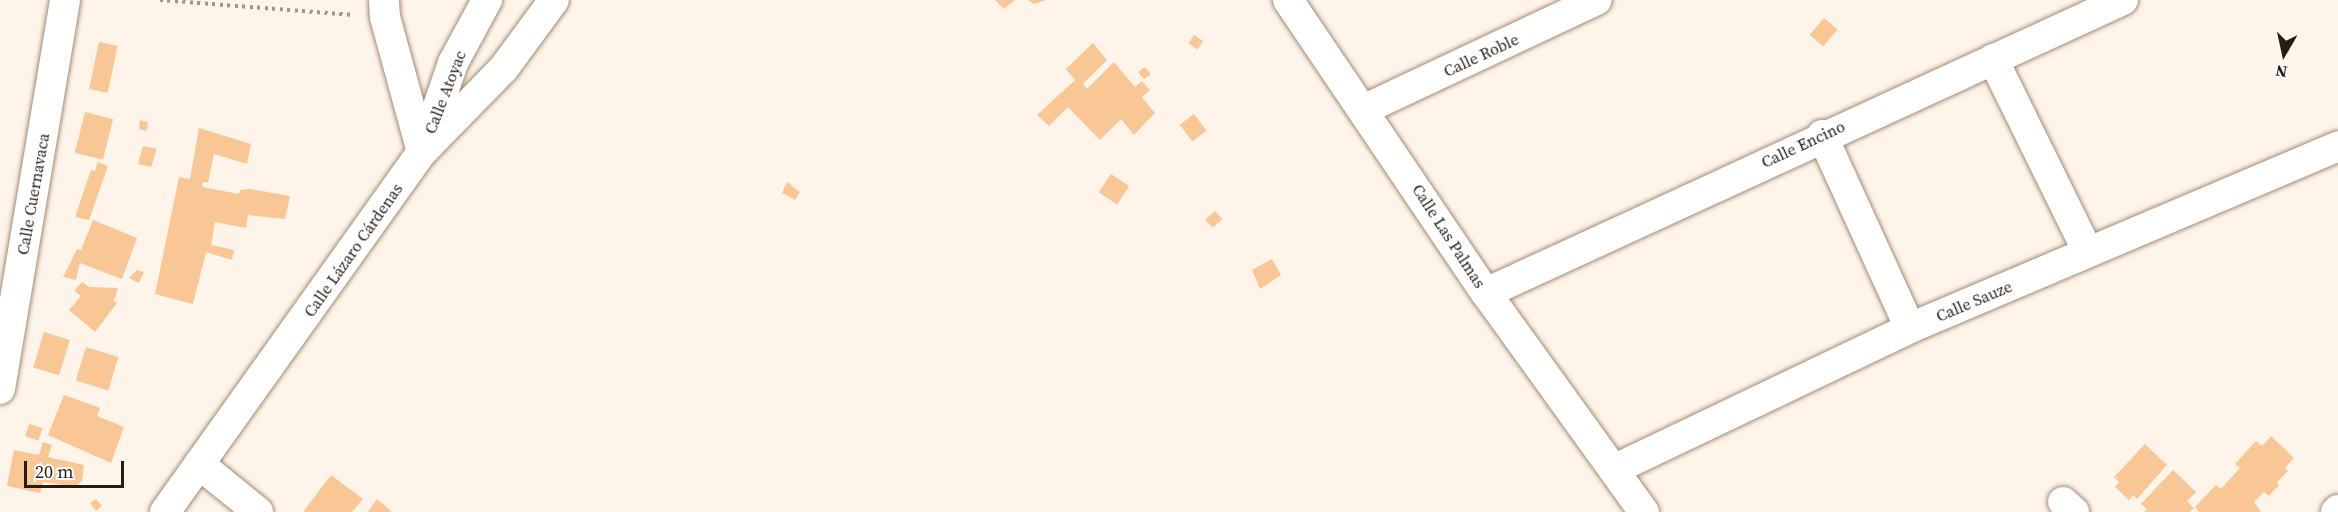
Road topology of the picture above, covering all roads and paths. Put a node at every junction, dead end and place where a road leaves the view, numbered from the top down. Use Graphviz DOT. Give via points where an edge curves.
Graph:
graph roads {
  1 [pos="65,0"];
  2 [pos="160,0"];
  3 [pos="487,0"];
  4 [pos="554,0"];
  5 [pos="1288,0"];
  6 [pos="1596,0"];
  7 [pos="2123,0"];
  8 [pos="384,8"];
  9 [pos="1993,58"];
  10 [pos="1365,109"];
  11 [pos="1822,135"];
  12 [pos="2338,146"];
  13 [pos="422,152"];
  14 [pos="2088,252"];
  15 [pos="1486,292"];
  16 [pos="1910,328"];
  17 [pos="0,389"];
  18 [pos="199,464"];
  19 [pos="1615,469"];
  20 [pos="165,512"];
  21 [pos="258,512"];
  22 [pos="1644,512"];
  1 -- 17 [label="street, Calle Cuernavaca"];
  2 -- 8 [label="path"];
  3 -- 13 [label="street, Calle Atoyac" via="453,63"];
  4 -- 13 [label="street, Calle Lázaro Cárdenas" via="504,68"];
  5 -- 10 [label="street, Calle Las Palmas"];
  6 -- 10 [label="street, Calle Roble"];
  7 -- 9 [label="street, Calle Encino"];
  8 -- 13 [label="street"];
  9 -- 11 [label="street, Calle Encino"];
  9 -- 14 [label="street"];
  10 -- 15 [label="street, Calle Las Palmas"];
  11 -- 15 [label="street, Calle Encino"];
  11 -- 16 [label="street"];
  12 -- 14 [label="street, Calle Sauze"];
  13 -- 18 [label="street, Calle Lázaro Cárdenas"];
  14 -- 16 [label="street, Calle Sauze"];
  15 -- 19 [label="street, Calle Las Palmas"];
  16 -- 19 [label="street, Calle Sauze"];
  18 -- 20 [label="street, Calle Lázaro Cárdenas"];
  18 -- 21 [label="street"];
  19 -- 22 [label="street, Calle Las Palmas"];
}
